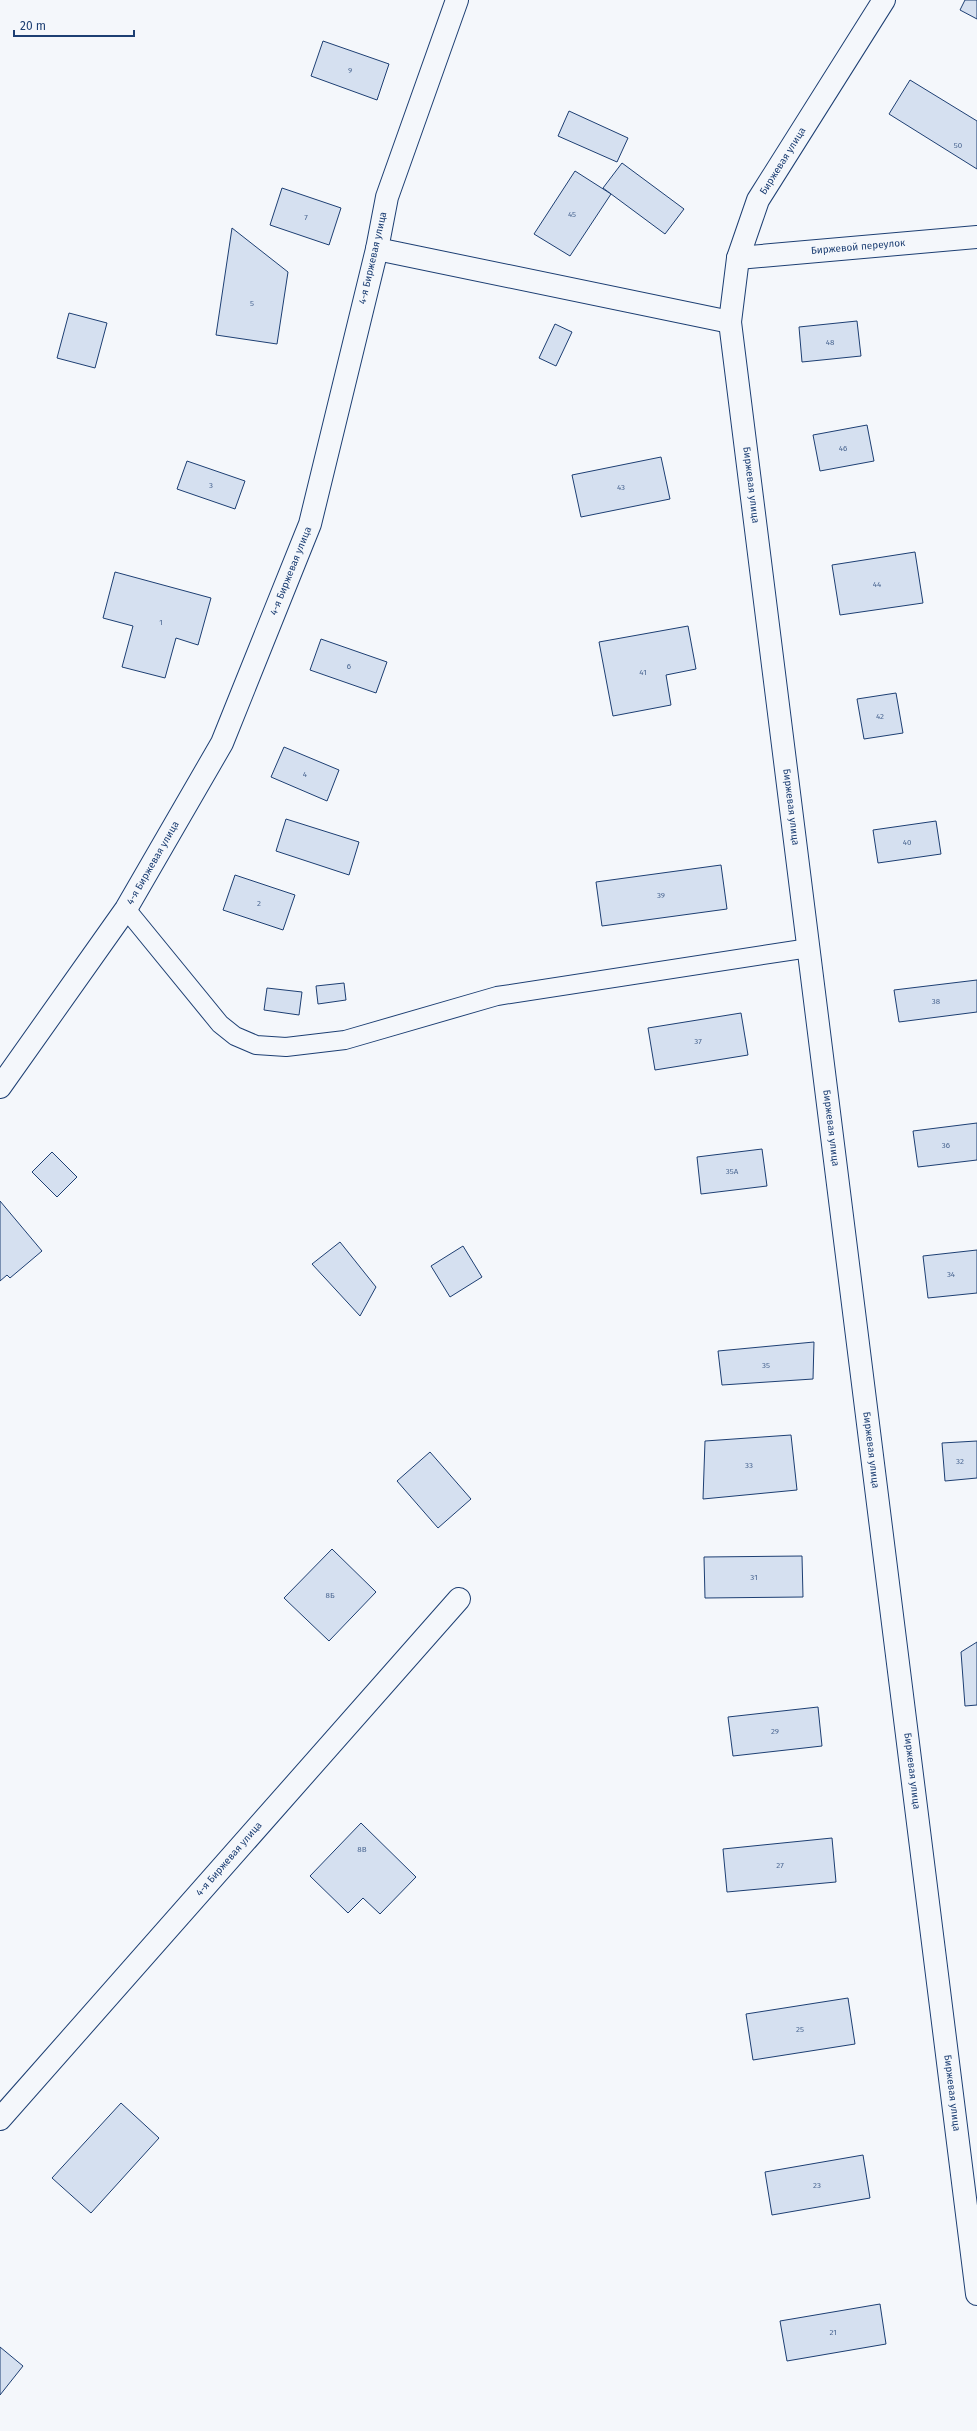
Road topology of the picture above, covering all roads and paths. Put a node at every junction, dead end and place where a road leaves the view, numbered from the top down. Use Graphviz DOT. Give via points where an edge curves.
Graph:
graph roads {
  1 [pos="458,0"];
  2 [pos="884,0"];
  3 [pos="977,237"];
  4 [pos="377,249"];
  5 [pos="738,258"];
  6 [pos="730,322"];
  7 [pos="126,909"];
  8 [pos="809,948"];
  9 [pos="0,1087"];
  10 [pos="459,1599"];
  11 [pos="0,2119"];
  12 [pos="977,2294"];
  1 -- 4 [label="street, 4-я Биржевая улица" via="387,197"];
  2 -- 5 [label="street, Биржевая улица" via="758,200"];
  3 -- 5 [label="street, Биржевой переулок"];
  4 -- 6 [label="street"];
  4 -- 7 [label="street, 4-я Биржевая улица" via="310,524 222,743"];
  5 -- 6 [label="street, Биржевая улица"];
  6 -- 8 [label="street, Биржевая улица"];
  7 -- 8 [label="lane" via="220,1024 235,1036 256,1045 286,1047 345,1040 497,996"];
  7 -- 9 [label="street, 4-я Биржевая улица"];
  8 -- 12 [label="street, Биржевая улица"];
  10 -- 11 [label="street, 4-я Биржевая улица"];
}
